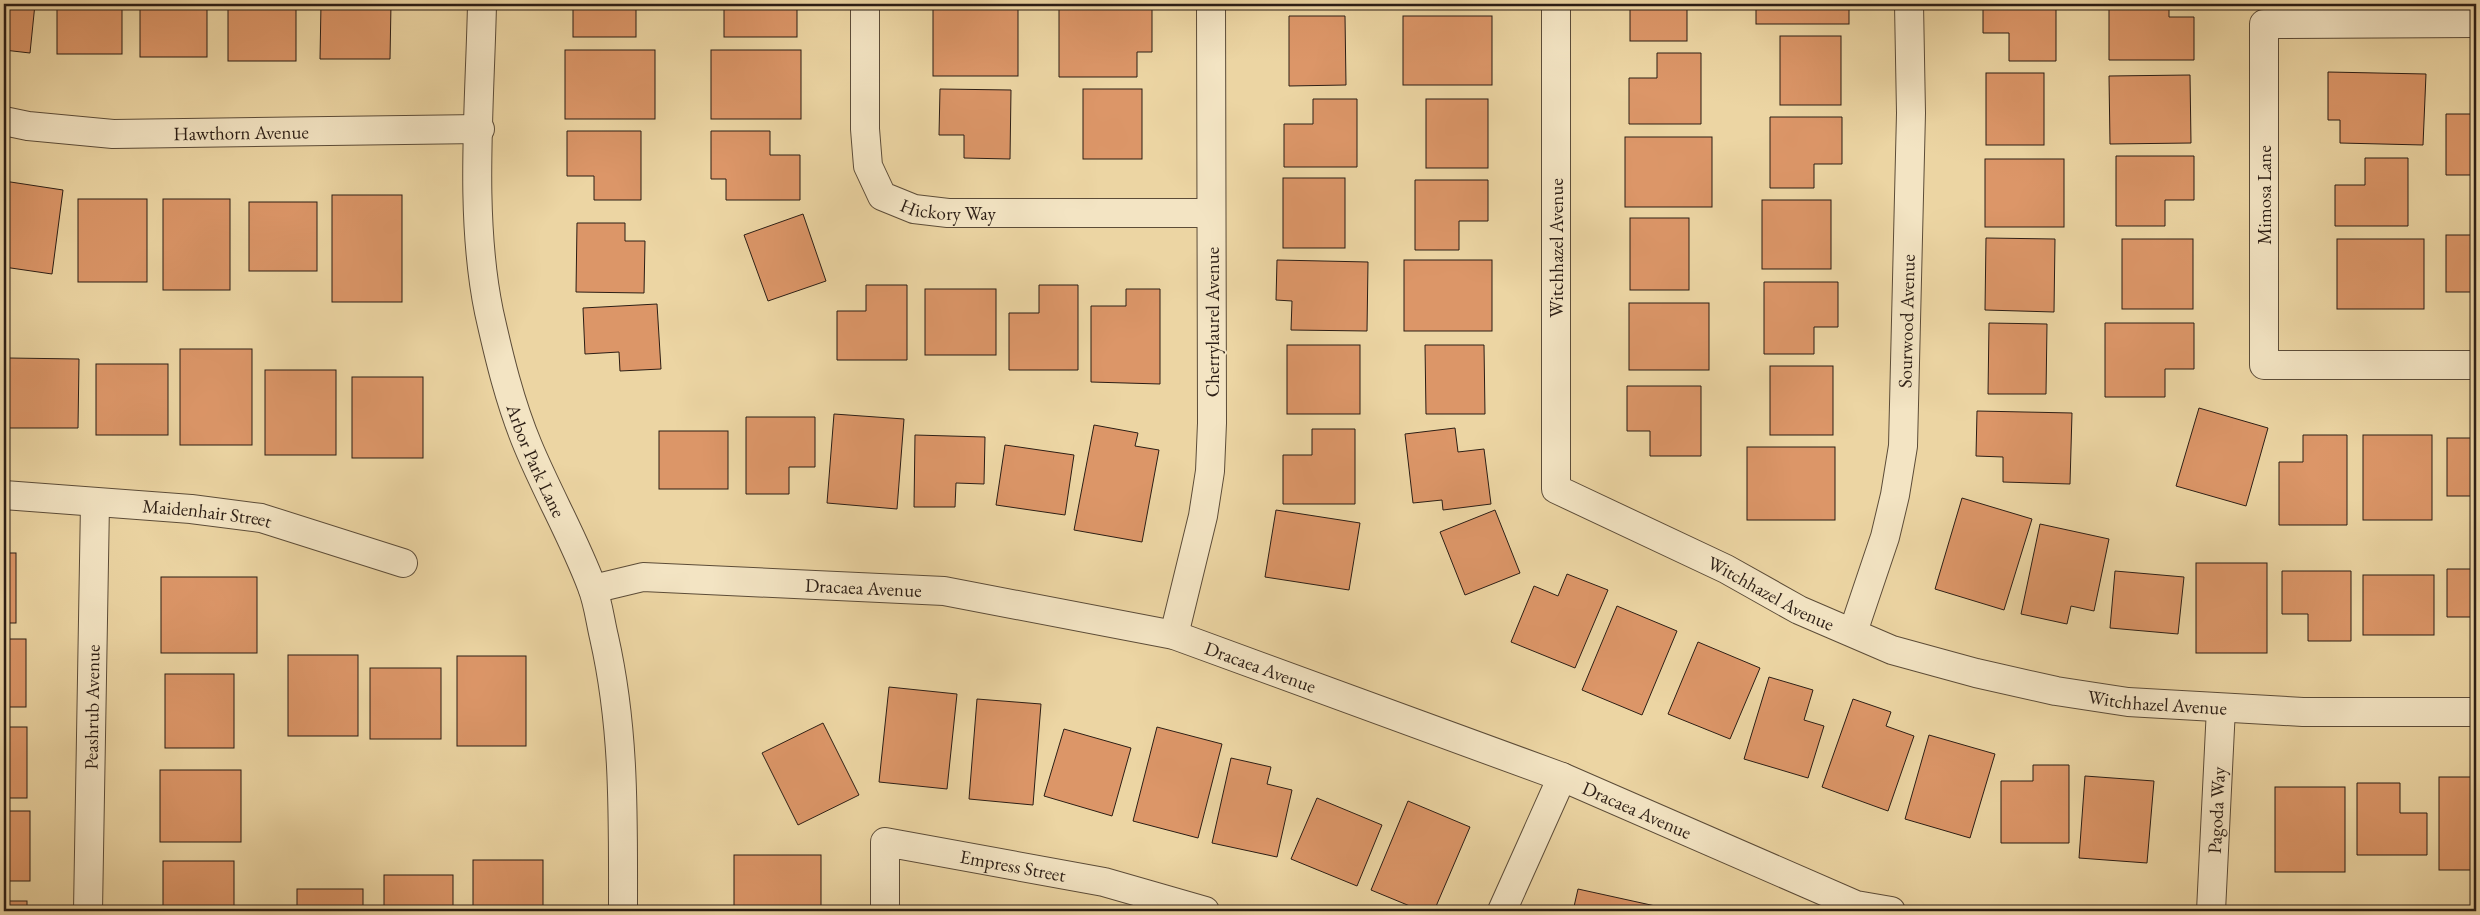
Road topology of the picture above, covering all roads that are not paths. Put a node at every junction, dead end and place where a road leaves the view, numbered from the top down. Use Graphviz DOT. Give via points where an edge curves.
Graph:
graph roads {
  1 [pos="482,4"];
  2 [pos="865,4"];
  3 [pos="1211,4"];
  4 [pos="1556,4"];
  5 [pos="1909,4"];
  6 [pos="2476,23"];
  7 [pos="4,121"];
  8 [pos="480,130"];
  9 [pos="1211,213"];
  10 [pos="2476,365"];
  11 [pos="4,495"];
  12 [pos="95,503"];
  13 [pos="403,563"];
  14 [pos="593,588"];
  15 [pos="1853,632"];
  16 [pos="1174,635"];
  17 [pos="2221,708"];
  18 [pos="2476,712"];
  19 [pos="1562,777"];
  20 [pos="88,911"];
  21 [pos="623,911"];
  22 [pos="885,911"];
  23 [pos="1205,911"];
  24 [pos="1502,911"];
  25 [pos="1891,911"];
  26 [pos="2210,911"];
  1 -- 8 [label="street, Arbor Park Lane"];
  2 -- 9 [label="street, Hickory Way" via="868,166 882,196 914,209 948,213"];
  3 -- 9 [label="street, Cherrylaurel Avenue"];
  4 -- 15 [label="street, Witchhazel Avenue" via="1556,489 1726,569 1799,610"];
  5 -- 15 [label="street, Sourwood Avenue" via="1911,113 1903,446 1885,537"];
  6 -- 10 [label="street, Mimosa Lane" via="2264,24 2264,365"];
  7 -- 8 [label="street, Hawthorn Avenue" via="113,134"];
  8 -- 14 [label="street, Arbor Park Lane" via="478,199 481,260 504,378 528,446"];
  9 -- 16 [label="street, Cherrylaurel Avenue" via="1210,471 1203,516"];
  11 -- 12 [label="street, Maidenhair Street"];
  12 -- 13 [label="street, Maidenhair Street" via="191,509 261,518"];
  12 -- 20 [label="street, Peashrub Avenue"];
  14 -- 16 [label="street, Dracaea Avenue" via="643,577 944,591"];
  14 -- 21 [label="street, Arbor Park Lane" via="617,704 623,780"];
  15 -- 17 [label="street, Witchhazel Avenue" via="1892,650 2056,691 2128,702"];
  16 -- 19 [label="street, Dracaea Avenue"];
  17 -- 18 [label="street, Witchhazel Avenue" via="2303,712"];
  17 -- 26 [label="street, Pagoda Way"];
  19 -- 24 [label="street"];
  19 -- 25 [label="street, Dracaea Avenue" via="1856,905"];
  22 -- 23 [label="street, Empress Street" via="885,842 1104,882"];
}
